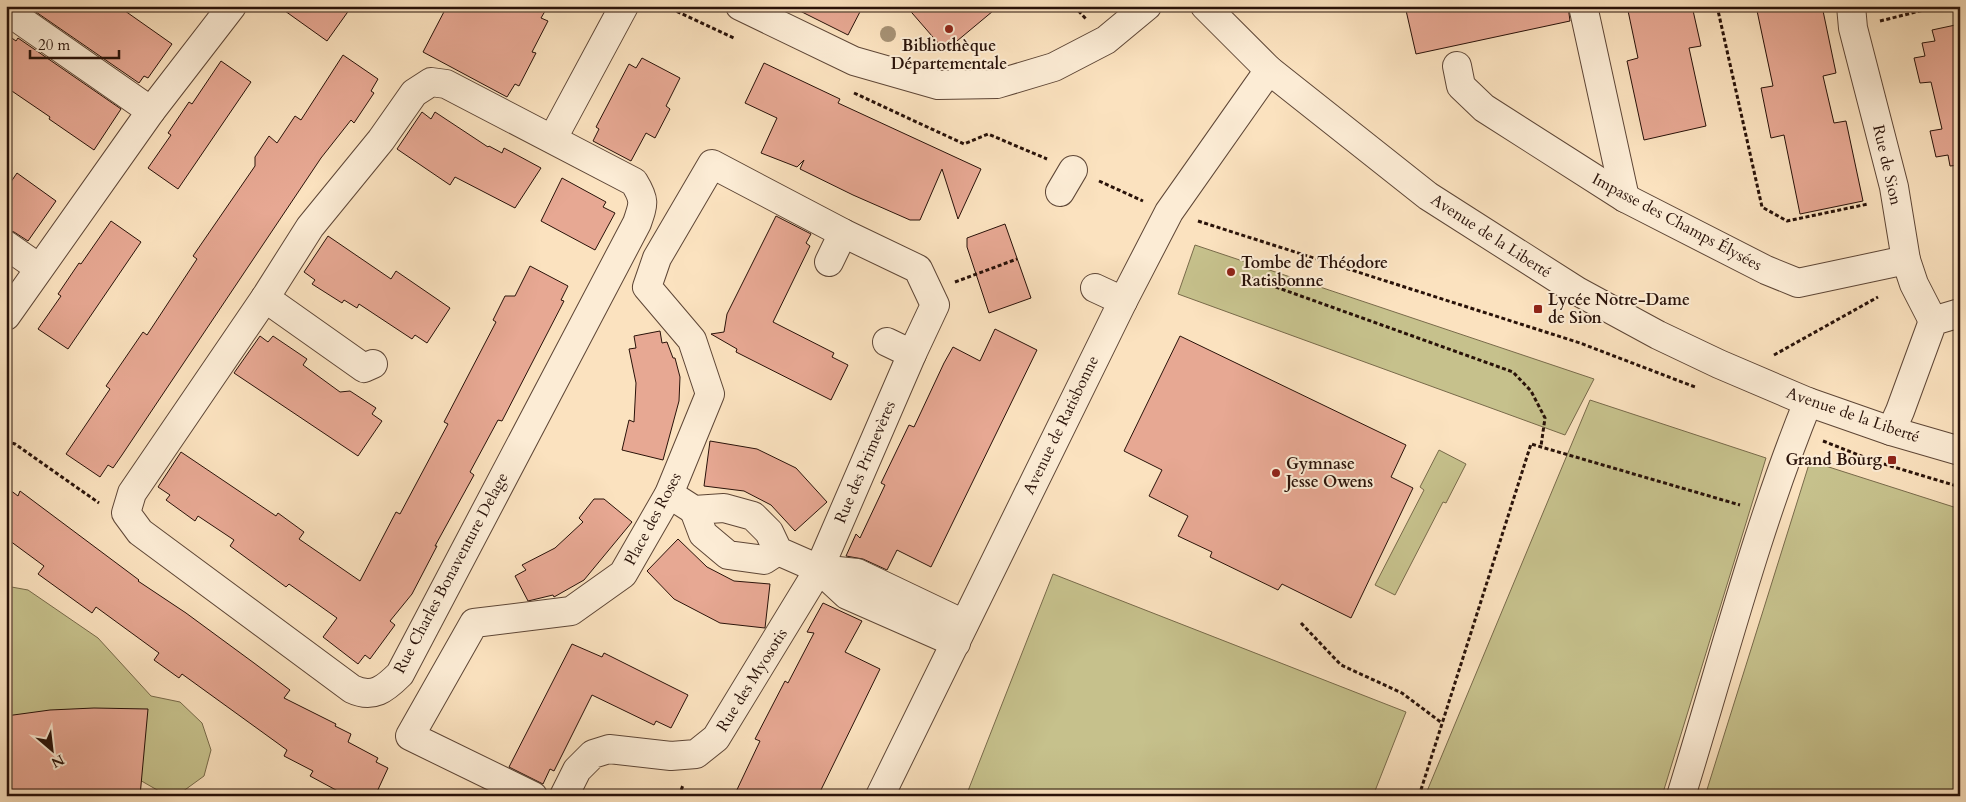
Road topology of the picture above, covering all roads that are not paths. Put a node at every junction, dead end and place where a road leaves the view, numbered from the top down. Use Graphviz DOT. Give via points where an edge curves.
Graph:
graph roads {
  1 [pos="232,6"];
  2 [pos="624,6"];
  3 [pos="740,6"];
  4 [pos="1147,6"];
  5 [pos="1205,6"];
  6 [pos="1582,6"];
  7 [pos="6,10"];
  8 [pos="1852,17"];
  9 [pos="1456,66"];
  10 [pos="1269,70"];
  11 [pos="151,111"];
  12 [pos="553,138"];
  13 [pos="1626,198"];
  14 [pos="843,233"];
  15 [pos="6,245"];
  16 [pos="830,262"];
  17 [pos="39,268"];
  18 [pos="1910,272"];
  19 [pos="647,287"];
  20 [pos="1095,288"];
  21 [pos="265,298"];
  22 [pos="1123,300"];
  23 [pos="1960,313"];
  24 [pos="6,316"];
  25 [pos="1933,321"];
  26 [pos="887,342"];
  27 [pos="912,354"];
  28 [pos="374,364"];
  29 [pos="1808,402"];
  30 [pos="1891,431"];
  31 [pos="1960,451"];
  32 [pos="669,494"];
  33 [pos="694,510"];
  34 [pos="778,551"];
  35 [pos="819,570"];
  36 [pos="960,634"];
  37 [pos="533,796"];
  38 [pos="564,796"];
  39 [pos="880,796"];
  40 [pos="1680,796"];
  1 -- 11 [label="street"];
  2 -- 12 [label="street"];
  3 -- 4 [label="street" via="854,61 938,85 997,84 1054,67 1106,40"];
  5 -- 10 [label="street, Avenue de la Liberté"];
  6 -- 13 [label="street"];
  7 -- 11 [label="street"];
  8 -- 18 [label="street, Rue de Sion" via="1896,198"];
  9 -- 13 [label="street, Impasse des Champs Élysées" via="1462,86 1484,108"];
  10 -- 22 [label="street, Avenue de Ratisbonne" via="1169,212"];
  10 -- 29 [label="street, Avenue de la Liberté" via="1428,196 1577,291 1658,334"];
  11 -- 17 [label="street"];
  12 -- 21 [label="street, Rue Charles Bonaventure Delage" via="446,84 431,82 414,93 381,140 310,228"];
  12 -- 21 [label="street, Rue Charles Bonaventure Delage" via="634,182 642,195 643,205 637,223 400,674 375,692 361,694 352,688 140,532 126,513 132,493"];
  13 -- 18 [label="street, Impasse des Champs Élysées" via="1766,270 1798,283"];
  14 -- 16 [label="street"];
  14 -- 19 [label="street, Rue des Primevères" via="712,164 657,258"];
  14 -- 27 [label="street, Rue des Primevères" via="918,269 935,305"];
  15 -- 17 [label="street"];
  17 -- 24 [label="street"];
  18 -- 25 [label="street, Rue de Sion"];
  19 -- 32 [label="street, Place des Roses" via="692,340 710,394"];
  20 -- 22 [label="street"];
  21 -- 28 [label="street" via="364,368"];
  22 -- 36 [label="street, Avenue de Ratisbonne"];
  23 -- 25 [label="street"];
  25 -- 30 [label="street"];
  26 -- 27 [label="street"];
  27 -- 35 [label="street, Rue des Primevères"];
  29 -- 30 [label="street, Avenue de la Liberté"];
  29 -- 40 [label="street" via="1767,513"];
  30 -- 31 [label="street, Avenue de la Liberté"];
  32 -- 33 [label="street"];
  32 -- 37 [label="street, Place des Roses" via="623,574 571,611 474,623 410,736"];
  33 -- 34 [label="street" via="724,508 753,516 769,532"];
  33 -- 34 [label="street" via="703,534 728,554 764,560"];
  34 -- 35 [label="street"];
  35 -- 36 [label="street" via="846,594"];
  35 -- 38 [label="street, Rue des Myosotis" via="716,738 696,754 671,756 608,749 593,754 577,770"];
  36 -- 39 [label="street, Avenue de Ratisbonne"];
}
